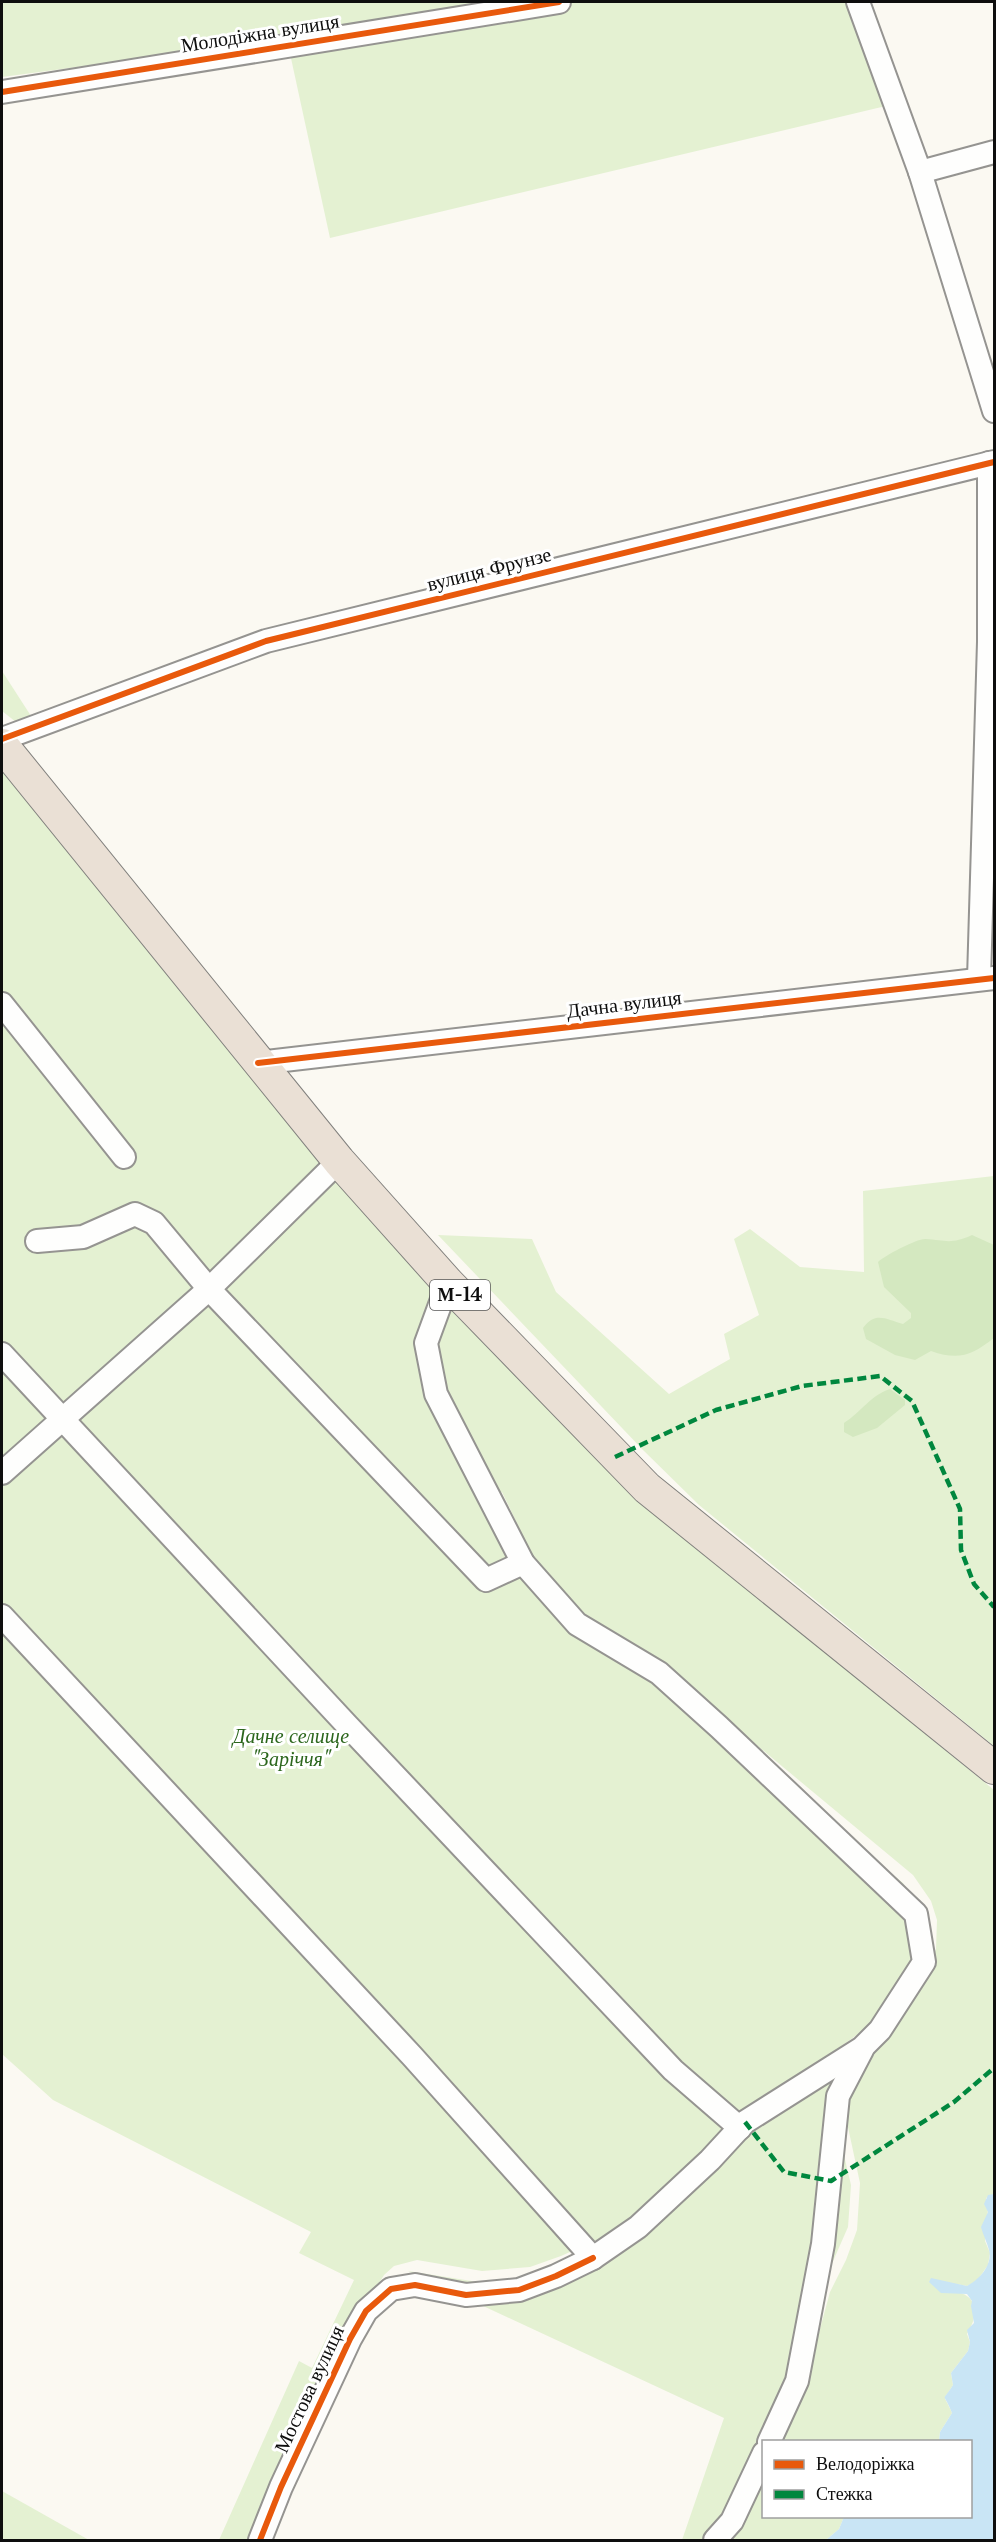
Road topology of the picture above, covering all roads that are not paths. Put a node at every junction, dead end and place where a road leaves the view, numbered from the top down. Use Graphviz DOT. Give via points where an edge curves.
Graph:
graph roads {
  1 [pos="559,2"];
  2 [pos="858,2"];
  3 [pos="2,92"];
  4 [pos="994,152"];
  5 [pos="920,172"];
  6 [pos="994,411"];
  7 [pos="992,462"];
  8 [pos="2,739"];
  9 [pos="2,745"];
  10 [pos="987,979"];
  11 [pos="2,1004"];
  12 [pos="258,1063"];
  13 [pos="124,1157"];
  14 [pos="339,1161"];
  15 [pos="37,1241"];
  16 [pos="448,1283"];
  17 [pos="209,1289"];
  18 [pos="2,1354"];
  19 [pos="62,1419"];
  20 [pos="2,1473"];
  21 [pos="523,1563"];
  22 [pos="2,1616"];
  23 [pos="994,1768"];
  24 [pos="862,2049"];
  25 [pos="740,2128"];
  26 [pos="593,2259"];
  27 [pos="770,2440"];
  28 [pos="762,2457"];
  29 [pos="260,2541"];
  30 [pos="715,2541"];
  1 -- 3 [label="street, Молодіжна вулиця"];
  2 -- 5 [label="street"];
  4 -- 5 [label="street"];
  5 -- 6 [label="street"];
  7 -- 8 [label="street, вулиця Фрунзе" via="266,641"];
  7 -- 10 [label="street"];
  9 -- 12 [label="highway, М-14"];
  10 -- 12 [label="street, Дачна вулиця"];
  11 -- 13 [label="street"];
  12 -- 14 [label="highway, М-14"];
  14 -- 16 [label="highway, М-14"];
  14 -- 17 [label="street"];
  15 -- 17 [label="street" via="83,1237 135,1214 154,1223"];
  16 -- 21 [label="street" via="426,1343 436,1394"];
  16 -- 23 [label="highway, М-14" via="646,1488"];
  17 -- 19 [label="street"];
  17 -- 21 [label="street" via="486,1580"];
  18 -- 19 [label="street"];
  19 -- 20 [label="street"];
  19 -- 25 [label="street" via="673,2070"];
  21 -- 24 [label="street" via="577,1624 659,1673 916,1914 924,1962 880,2030"];
  22 -- 26 [label="street" via="404,2047"];
  24 -- 25 [label="street, Мостова вулиця"];
  24 -- 27 [label="street" via="838,2096 823,2244 797,2381"];
  25 -- 26 [label="street, Мостова вулиця" via="638,2227"];
  26 -- 29 [label="street, Мостова вулиця" via="519,2290 466,2295 416,2285 391,2289 366,2311 350,2339"];
  28 -- 30 [label="street" via="732,2522"];
}
